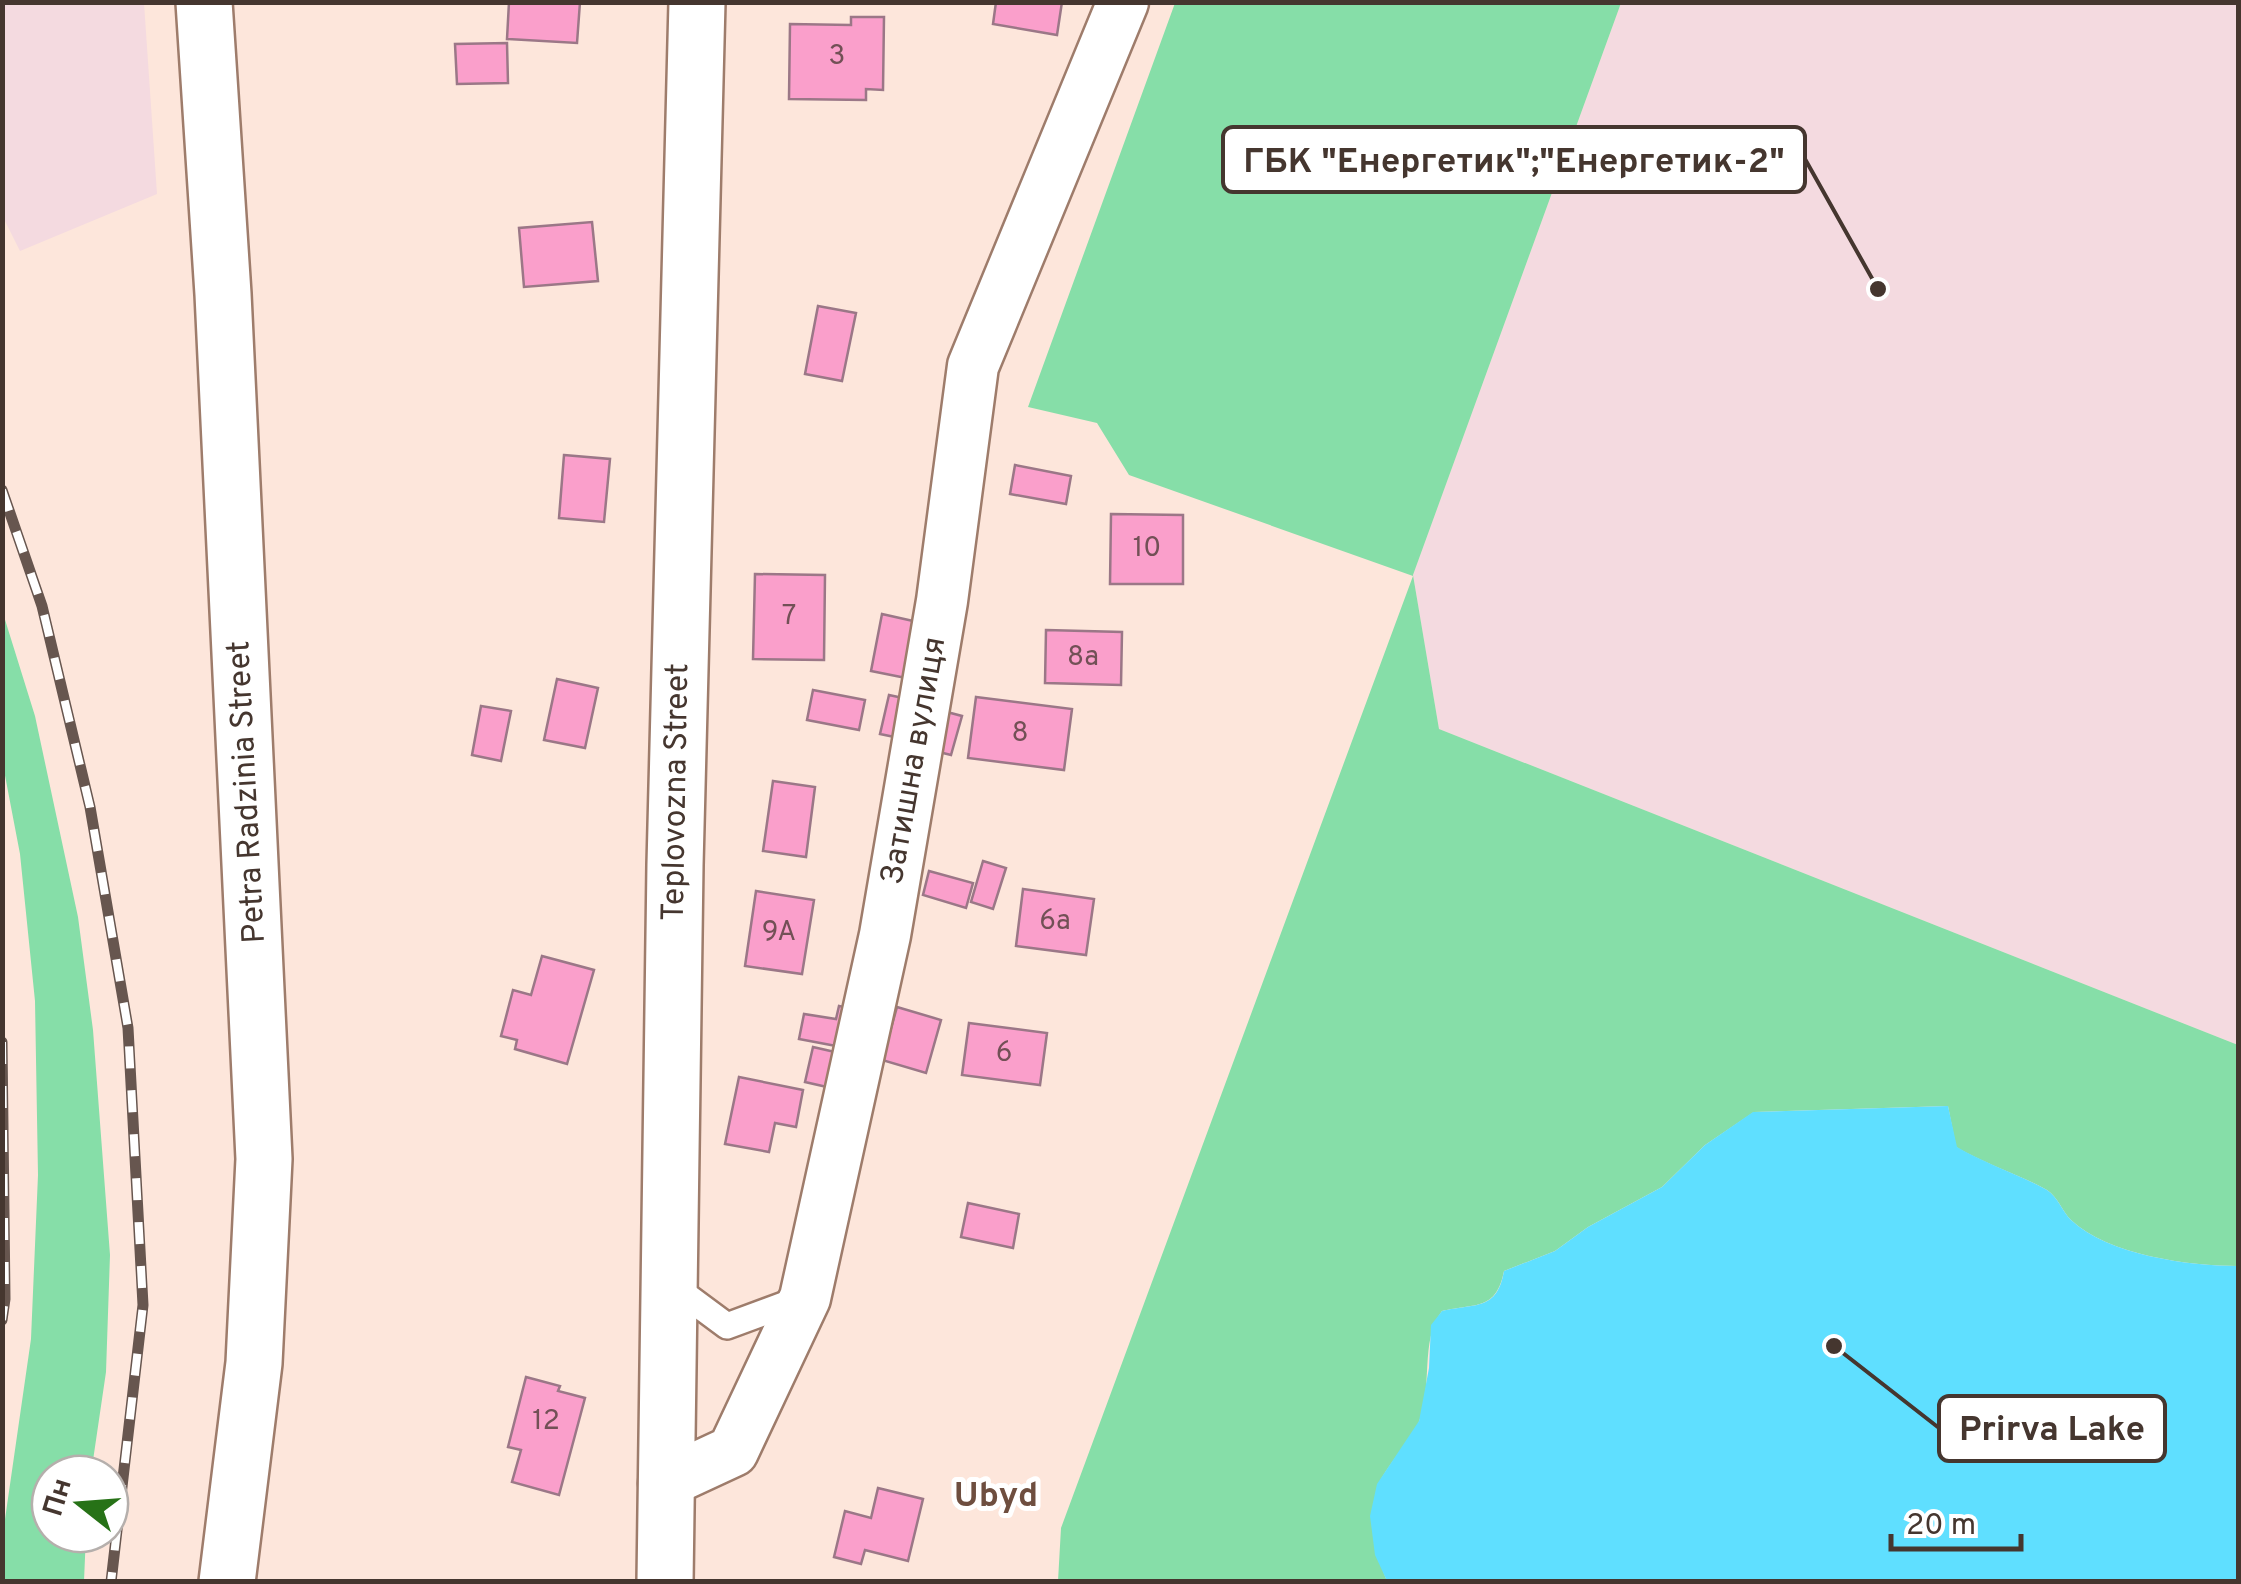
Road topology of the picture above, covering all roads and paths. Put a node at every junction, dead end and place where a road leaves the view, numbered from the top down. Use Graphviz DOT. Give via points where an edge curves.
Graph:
graph roads {
  1 [pos="204,2"];
  2 [pos="697,2"];
  3 [pos="1123,2"];
  4 [pos="668,1282"];
  5 [pos="805,1298"];
  6 [pos="664,1483"];
  7 [pos="228,1582"];
  8 [pos="665,1582"];
  1 -- 7 [label="street, Petra Radzinia Street" via="264,1158 254,1362"];
  2 -- 4 [label="street, Teplovozna Street"];
  3 -- 5 [label="street, Затишна вулиця" via="973,366 942,601 885,935"];
  4 -- 5 [label="lane" via="727,1326"];
  4 -- 6 [label="street, Teplovozna Street"];
  5 -- 6 [label="street, Затишна вулиця" via="733,1451"];
  6 -- 8 [label="street, Teplovozna Street"];
}
